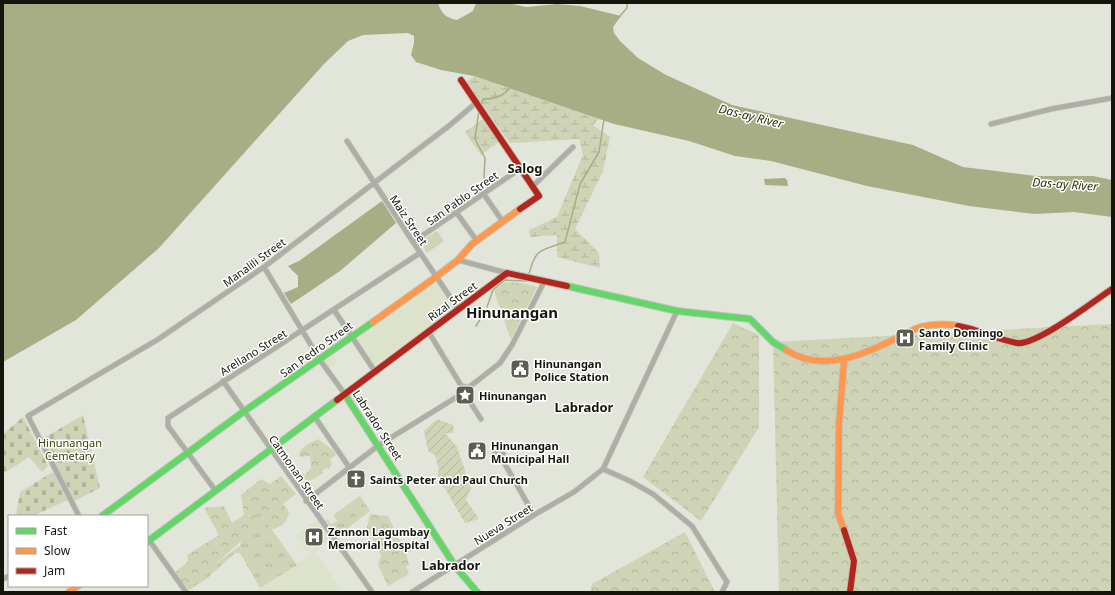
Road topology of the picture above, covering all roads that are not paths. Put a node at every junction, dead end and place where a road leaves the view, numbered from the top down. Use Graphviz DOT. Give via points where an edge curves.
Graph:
graph roads {
  1 [pos="461,80"];
  2 [pos="1112,98"];
  3 [pos="479,106"];
  4 [pos="991,124"];
  5 [pos="347,141"];
  6 [pos="573,147"];
  7 [pos="521,168"];
  8 [pos="374,184"];
  9 [pos="533,186"];
  10 [pos="483,193"];
  11 [pos="456,212"];
  12 [pos="503,222"];
  13 [pos="477,241"];
  14 [pos="413,242"];
  15 [pos="420,253"];
  16 [pos="458,260"];
  17 [pos="264,267"];
  18 [pos="507,273"];
  19 [pos="436,276"];
  20 [pos="544,282"];
  21 [pos="1112,289"];
  22 [pos="458,308"];
  23 [pos="334,310"];
  24 [pos="677,311"];
  25 [pos="303,331"];
  26 [pos="428,331"];
  27 [pos="351,336"];
  28 [pos="320,360"];
  29 [pos="844,361"];
  30 [pos="374,370"];
  31 [pos="223,381"];
  32 [pos="462,387"];
  33 [pos="468,388"];
  34 [pos="344,393"];
  35 [pos="460,395"];
  36 [pos="467,397"];
  37 [pos="243,412"];
  38 [pos="314,416"];
  39 [pos="481,419"];
  40 [pos="379,445"];
  41 [pos="270,449"];
  42 [pos="189,453"];
  43 [pos="502,459"];
  44 [pos="349,467"];
  45 [pos="603,469"];
  46 [pos="215,490"];
  47 [pos="306,501"];
  48 [pos="78,515"];
  49 [pos="103,515"];
  50 [pos="534,515"];
  51 [pos="148,541"];
  52 [pos="455,566"];
  53 [pos="186,592"];
  54 [pos="372,592"];
  55 [pos="412,592"];
  56 [pos="477,592"];
  57 [pos="722,592"];
  58 [pos="850,592"];
  1 -- 3 [label="street"];
  2 -- 4 [label="street" via="1051,109"];
  3 -- 7 [label="street"];
  3 -- 8 [label="street, Manalili Street" via="450,125"];
  5 -- 8 [label="street, Maiz Street"];
  6 -- 9 [label="street"];
  7 -- 9 [label="street"];
  7 -- 10 [label="street, San Pablo Street"];
  8 -- 14 [label="street, Maiz Street"];
  8 -- 17 [label="street, Manalili Street"];
  9 -- 12 [label="street, San Pedro Street" via="539,196"];
  10 -- 11 [label="street, San Pablo Street"];
  10 -- 12 [label="street"];
  11 -- 13 [label="street"];
  11 -- 14 [label="street, San Pablo Street"];
  12 -- 13 [label="street, San Pedro Street"];
  13 -- 16 [label="street, San Pedro Street"];
  14 -- 15 [label="street, Maiz Street"];
  15 -- 19 [label="street, Maiz Street"];
  15 -- 23 [label="street, Arellano Street"];
  16 -- 18 [label="street"];
  16 -- 19 [label="street, San Pedro Street"];
  17 -- 25 [label="street, Labrador Street"];
  17 -- 48 [label="street, Manalili Street" via="157,340 28,416"];
  18 -- 20 [label="street"];
  18 -- 22 [label="street, Rizal Street"];
  19 -- 22 [label="street, Maiz Street"];
  19 -- 27 [label="street, San Pedro Street"];
  20 -- 24 [label="street"];
  20 -- 33 [label="street" via="500,364"];
  21 -- 29 [label="street" via="1042,336 1028,342 1017,343 971,328 944,324 921,327"];
  22 -- 26 [label="street, Rizal Street"];
  23 -- 25 [label="street, Arellano Street"];
  23 -- 27 [label="street"];
  24 -- 29 [label="street" via="750,319 773,342 788,352 812,360"];
  24 -- 45 [label="street"];
  25 -- 28 [label="street, Labrador Street"];
  25 -- 31 [label="street, Arellano Street"];
  26 -- 30 [label="street, Rizal Street"];
  26 -- 32 [label="street"];
  27 -- 28 [label="street, San Pedro Street"];
  27 -- 30 [label="street"];
  28 -- 34 [label="street, Labrador Street"];
  28 -- 37 [label="street, San Pedro Street"];
  29 -- 58 [label="street" via="839,424 838,513 854,561"];
  30 -- 34 [label="street, Rizal Street"];
  31 -- 37 [label="street, Catmonan Street"];
  31 -- 42 [label="street, Arellano Street" via="168,418 168,426"];
  32 -- 33 [label="street"];
  32 -- 35 [label="street"];
  33 -- 36 [label="street"];
  34 -- 38 [label="street, Rizal Street"];
  34 -- 40 [label="street, Labrador Street"];
  35 -- 36 [label="street"];
  35 -- 40 [label="street"];
  36 -- 39 [label="street"];
  37 -- 41 [label="street, Catmonan Street"];
  37 -- 42 [label="street, San Pedro Street"];
  38 -- 41 [label="street, Rizal Street"];
  38 -- 44 [label="street"];
  40 -- 44 [label="street"];
  40 -- 52 [label="street, Labrador Street"];
  41 -- 46 [label="street, Rizal Street"];
  41 -- 47 [label="street, Catmonan Street"];
  42 -- 46 [label="street, Arellano Street"];
  42 -- 49 [label="street, San Pedro Street"];
  43 -- 50 [label="street"];
  44 -- 47 [label="street"];
  45 -- 50 [label="street, Nueva Street" via="574,492"];
  45 -- 57 [label="street" via="653,494 692,526 727,582"];
  46 -- 51 [label="street, Rizal Street"];
  47 -- 54 [label="street, Catmonan Street"];
  50 -- 52 [label="street, Nueva Street"];
  51 -- 53 [label="street"];
  52 -- 55 [label="street, Nueva Street"];
  52 -- 56 [label="street, Labrador Street"];
}
